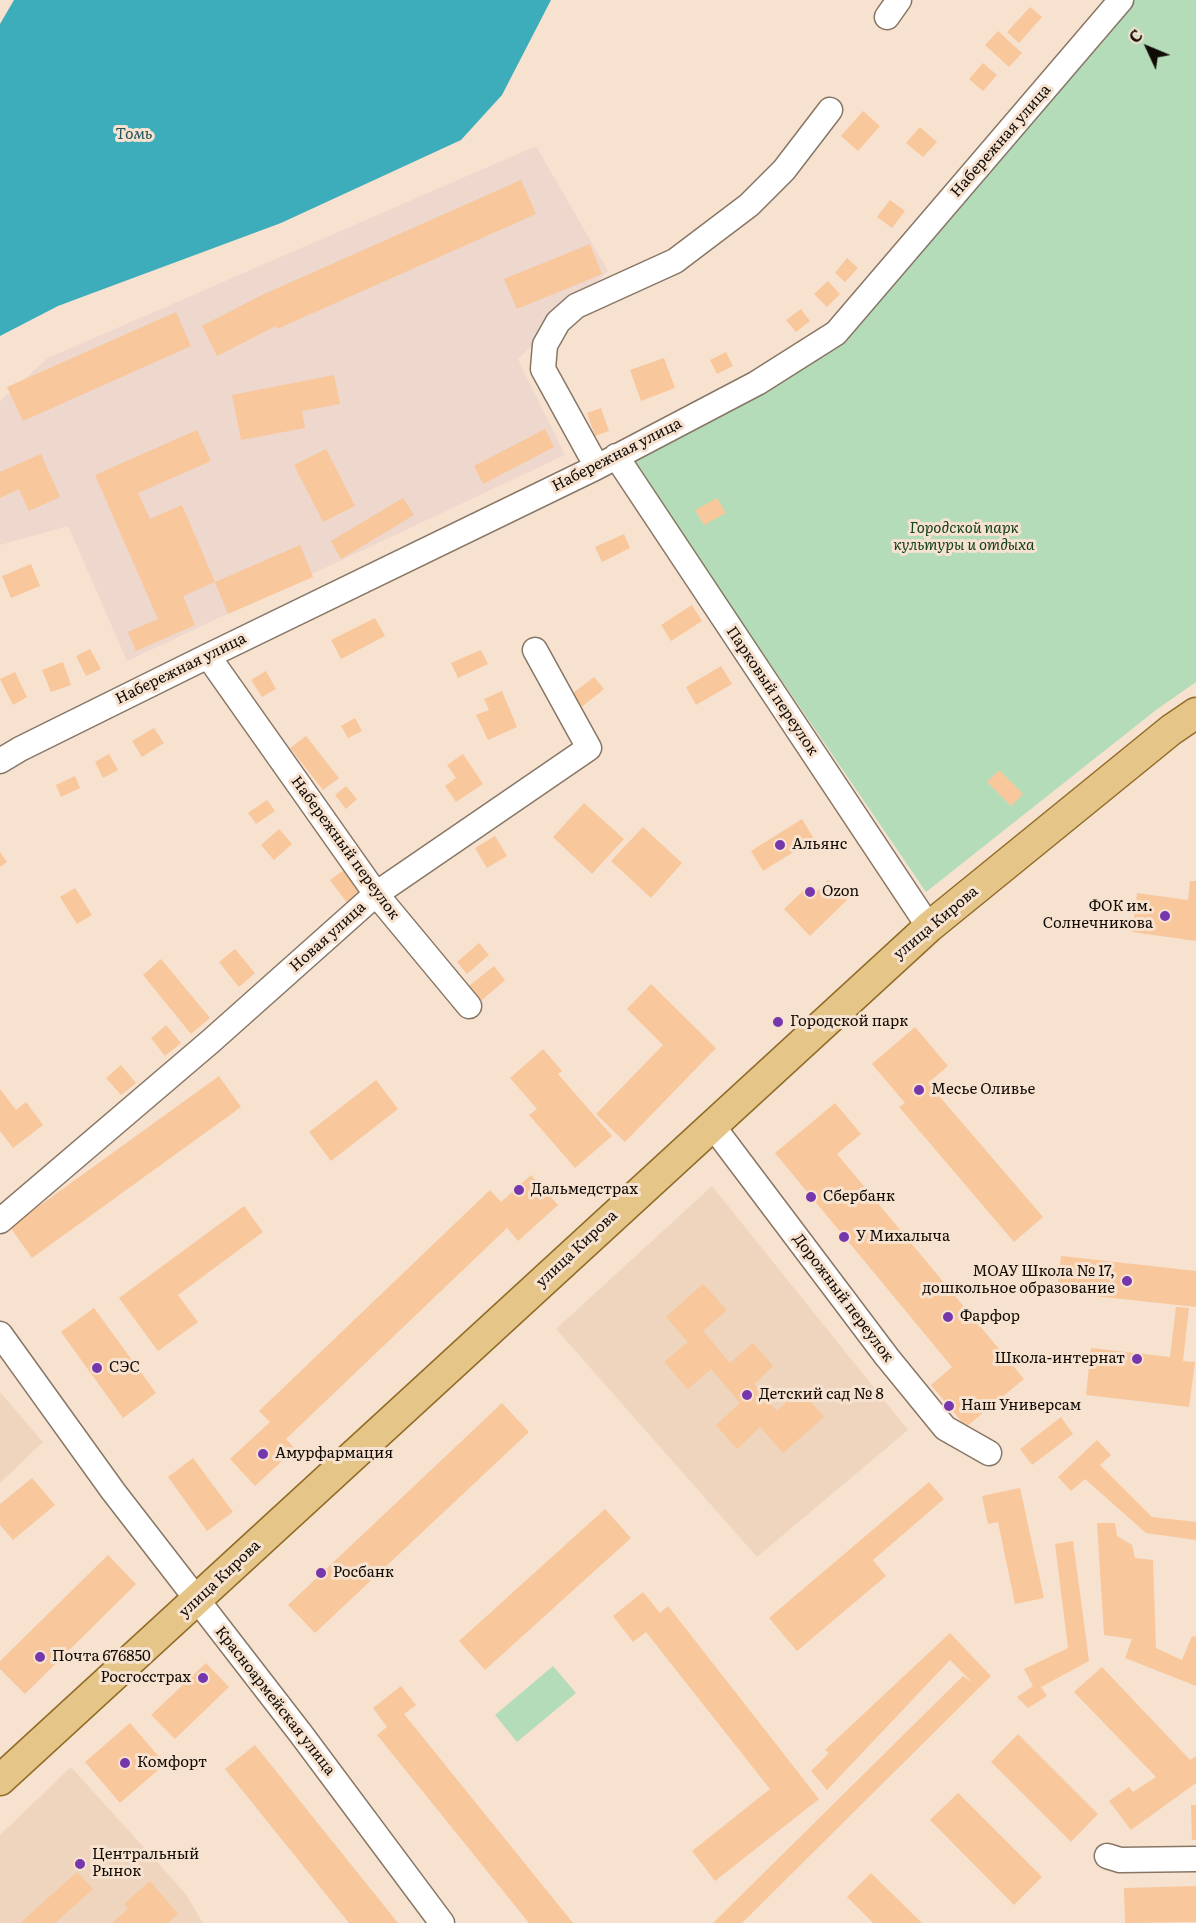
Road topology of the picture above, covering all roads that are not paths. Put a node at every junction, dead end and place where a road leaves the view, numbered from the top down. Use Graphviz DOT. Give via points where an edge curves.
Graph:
graph roads {
  1 [pos="1111,4"];
  2 [pos="830,110"];
  3 [pos="606,461"];
  4 [pos="536,650"];
  5 [pos="207,656"];
  6 [pos="1196,713"];
  7 [pos="0,761"];
  8 [pos="376,894"];
  9 [pos="928,927"];
  10 [pos="469,1006"];
  11 [pos="712,1125"];
  12 [pos="0,1221"];
  13 [pos="0,1334"];
  14 [pos="989,1453"];
  15 [pos="197,1600"];
  16 [pos="0,1780"];
  17 [pos="1107,1856"];
  18 [pos="1196,1859"];
  19 [pos="442,1923"];
  1 -- 3 [label="street, Набережная улица" via="836,333 757,383"];
  2 -- 3 [label="street, Парковый переулок" via="784,170 749,205 675,261 576,306 558,322 545,345 543,369"];
  3 -- 5 [label="street, Набережная улица"];
  3 -- 9 [label="street, Парковый переулок"];
  4 -- 8 [label="street, Новая улица" via="589,748"];
  5 -- 7 [label="street, Набережная улица"];
  5 -- 8 [label="street, Набережный переулок"];
  6 -- 9 [label="main road, улица Кирова"];
  8 -- 10 [label="street, Набережный переулок"];
  8 -- 12 [label="street, Новая улица"];
  9 -- 11 [label="main road, улица Кирова"];
  11 -- 14 [label="street, Дорожный переулок" via="945,1428"];
  11 -- 15 [label="main road, улица Кирова"];
  13 -- 15 [label="street, Красноармейская улица"];
  15 -- 16 [label="main road, улица Кирова"];
  15 -- 19 [label="street, Красноармейская улица"];
  17 -- 18 [label="street" via="1120,1860"];
}
